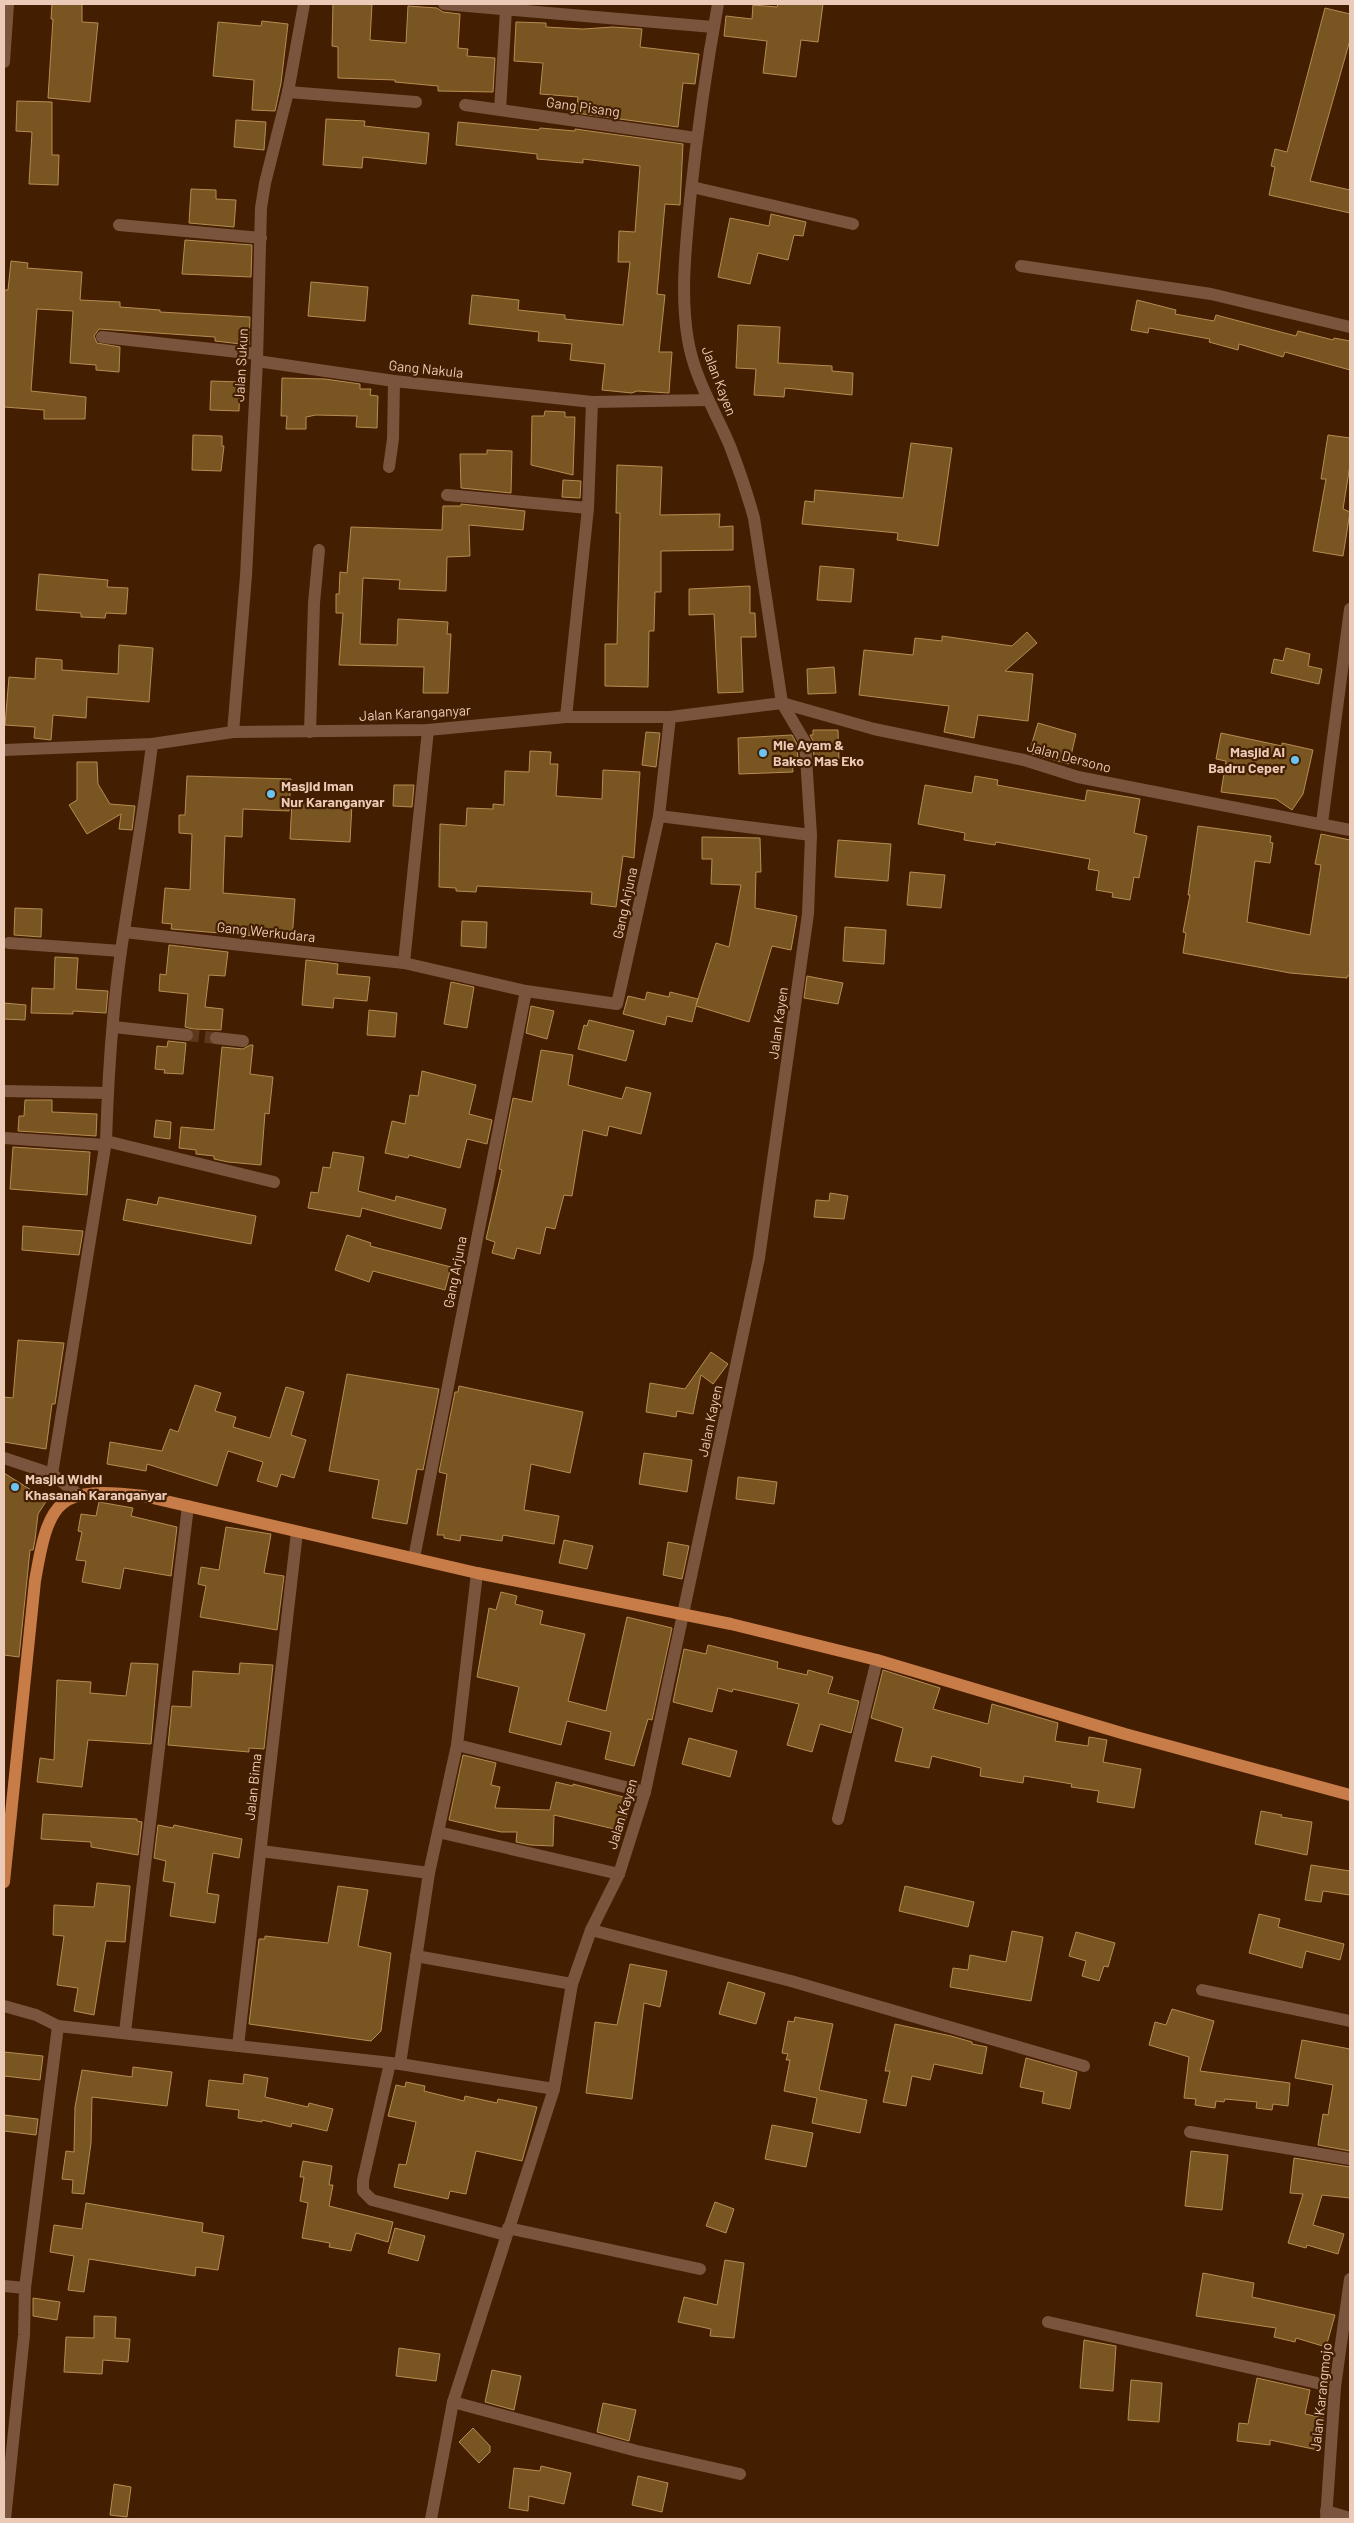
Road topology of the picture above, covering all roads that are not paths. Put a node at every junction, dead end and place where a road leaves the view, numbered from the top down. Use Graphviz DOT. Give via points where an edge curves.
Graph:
graph roads {
  1 [pos="304,4"];
  2 [pos="444,4"];
  3 [pos="718,4"];
  4 [pos="490,5"];
  5 [pos="6,7"];
  6 [pos="506,9"];
  7 [pos="713,27"];
  8 [pos="4,62"];
  9 [pos="288,92"];
  10 [pos="416,102"];
  11 [pos="465,106"];
  12 [pos="500,110"];
  13 [pos="696,138"];
  14 [pos="692,187"];
  15 [pos="853,224"];
  16 [pos="119,225"];
  17 [pos="261,238"];
  18 [pos="1021,266"];
  19 [pos="1350,327"];
  20 [pos="102,337"];
  21 [pos="257,358"];
  22 [pos="394,380"];
  23 [pos="708,400"];
  24 [pos="592,402"];
  25 [pos="389,467"];
  26 [pos="447,496"];
  27 [pos="588,508"];
  28 [pos="320,550"];
  29 [pos="1350,609"];
  30 [pos="782,703"];
  31 [pos="566,717"];
  32 [pos="670,717"];
  33 [pos="428,730"];
  34 [pos="233,732"];
  35 [pos="310,732"];
  36 [pos="152,744"];
  37 [pos="4,750"];
  38 [pos="659,816"];
  39 [pos="1322,822"];
  40 [pos="1350,830"];
  41 [pos="811,835"];
  42 [pos="124,932"];
  43 [pos="9,943"];
  44 [pos="121,951"];
  45 [pos="404,963"];
  46 [pos="526,991"];
  47 [pos="114,1027"];
  48 [pos="187,1035"];
  49 [pos="216,1038"];
  50 [pos="243,1041"];
  51 [pos="4,1091"];
  52 [pos="108,1093"];
  53 [pos="4,1138"];
  54 [pos="105,1143"];
  55 [pos="274,1182"];
  56 [pos="4,1458"];
  57 [pos="52,1474"];
  58 [pos="80,1496"];
  59 [pos="188,1506"];
  60 [pos="297,1532"];
  61 [pos="414,1558"];
  62 [pos="477,1573"];
  63 [pos="684,1615"];
  64 [pos="877,1660"];
  65 [pos="457,1745"];
  66 [pos="645,1792"];
  67 [pos="1350,1795"];
  68 [pos="838,1819"];
  69 [pos="438,1832"];
  70 [pos="261,1850"];
  71 [pos="429,1873"];
  72 [pos="619,1874"];
  73 [pos="4,1882"];
  74 [pos="591,1930"];
  75 [pos="416,1956"];
  76 [pos="572,1984"];
  77 [pos="1202,1990"];
  78 [pos="4,2006"];
  79 [pos="1350,2020"];
  80 [pos="58,2026"];
  81 [pos="125,2032"];
  82 [pos="238,2046"];
  83 [pos="395,2064"];
  84 [pos="1084,2066"];
  85 [pos="554,2089"];
  86 [pos="1190,2132"];
  87 [pos="1350,2159"];
  88 [pos="507,2231"];
  89 [pos="700,2269"];
  90 [pos="1350,2279"];
  91 [pos="4,2286"];
  92 [pos="25,2288"];
  93 [pos="1048,2322"];
  94 [pos="1345,2358"];
  95 [pos="1335,2388"];
  96 [pos="453,2402"];
  97 [pos="740,2474"];
  98 [pos="1326,2515"];
  99 [pos="1350,2518"];
  100 [pos="5,2519"];
  101 [pos="431,2519"];
  1 -- 9 [label="street, Jalan Sukun"];
  2 -- 4 [label="street"];
  3 -- 7 [label="street, Jalan Kayen"];
  4 -- 6 [label="street"];
  5 -- 8 [label="street"];
  6 -- 7 [label="street"];
  6 -- 12 [label="street"];
  7 -- 13 [label="street, Jalan Kayen"];
  9 -- 10 [label="street"];
  9 -- 17 [label="street, Jalan Sukun" via="265,182"];
  11 -- 12 [label="street, Gang Pisang"];
  12 -- 13 [label="street, Gang Pisang"];
  13 -- 14 [label="street, Jalan Kayen"];
  14 -- 15 [label="street"];
  14 -- 23 [label="street, Jalan Kayen" via="686,245 686,317 688,341"];
  16 -- 17 [label="street"];
  17 -- 21 [label="street, Jalan Sukun"];
  18 -- 19 [label="street" via="1211,294"];
  20 -- 21 [label="street, Gang Nakula"];
  21 -- 22 [label="street, Gang Nakula"];
  21 -- 34 [label="street, Jalan Sukun" via="246,576"];
  22 -- 24 [label="street, Gang Nakula"];
  22 -- 25 [label="street"];
  23 -- 24 [label="street, Gang Nakula"];
  23 -- 30 [label="street, Jalan Kayen" via="739,471 754,518"];
  24 -- 27 [label="street"];
  26 -- 27 [label="street"];
  27 -- 31 [label="street"];
  28 -- 35 [label="street" via="314,603"];
  29 -- 39 [label="street"];
  30 -- 32 [label="street, Jalan Karanganyar"];
  30 -- 39 [label="street, Jalan Dersono" via="874,728 1024,760 1078,777"];
  30 -- 41 [label="street, Jalan Kayen" via="805,742"];
  31 -- 32 [label="street, Jalan Karanganyar"];
  31 -- 33 [label="street, Jalan Karanganyar"];
  32 -- 38 [label="street, Gang Arjuna"];
  33 -- 35 [label="street, Jalan Karanganyar"];
  33 -- 45 [label="street"];
  34 -- 35 [label="street, Jalan Karanganyar"];
  34 -- 36 [label="street, Jalan Karanganyar"];
  36 -- 37 [label="street, Jalan Karanganyar"];
  36 -- 42 [label="street"];
  38 -- 41 [label="street"];
  38 -- 46 [label="street, Gang Arjuna" via="617,1004"];
  39 -- 40 [label="street, Jalan Dersono"];
  41 -- 63 [label="street, Jalan Kayen" via="808,914 759,1258"];
  42 -- 44 [label="street"];
  42 -- 45 [label="street, Gang Werkudara"];
  43 -- 44 [label="street"];
  44 -- 47 [label="street"];
  45 -- 46 [label="street, Gang Arjuna"];
  46 -- 61 [label="street, Gang Arjuna"];
  47 -- 48 [label="street"];
  47 -- 52 [label="street"];
  49 -- 50 [label="street"];
  51 -- 52 [label="street"];
  52 -- 54 [label="street"];
  53 -- 54 [label="street"];
  54 -- 55 [label="street"];
  54 -- 57 [label="street"];
  56 -- 57 [label="street"];
  57 -- 58 [label="street"];
  58 -- 59 [label="main road" via="110,1492"];
  58 -- 73 [label="main road" via="65,1500 54,1511 42,1540 34,1581"];
  59 -- 60 [label="main road"];
  59 -- 81 [label="street"];
  60 -- 61 [label="main road"];
  60 -- 70 [label="street, Jalan Bima"];
  61 -- 62 [label="main road"];
  62 -- 63 [label="main road"];
  62 -- 65 [label="street"];
  63 -- 64 [label="main road"];
  63 -- 66 [label="street, Jalan Kayen"];
  64 -- 67 [label="main road" via="1125,1734"];
  64 -- 68 [label="street"];
  65 -- 66 [label="street"];
  65 -- 69 [label="street"];
  66 -- 72 [label="street, Jalan Kayen"];
  69 -- 71 [label="street"];
  69 -- 72 [label="street"];
  70 -- 71 [label="street"];
  70 -- 82 [label="street, Jalan Bima"];
  71 -- 75 [label="street"];
  72 -- 74 [label="street, Jalan Kayen"];
  74 -- 76 [label="street, Jalan Kayen"];
  74 -- 84 [label="street" via="791,1981"];
  75 -- 76 [label="street"];
  75 -- 83 [label="street"];
  76 -- 85 [label="street, Jalan Kayen"];
  77 -- 79 [label="street"];
  78 -- 80 [label="street" via="36,2015"];
  80 -- 81 [label="street"];
  80 -- 92 [label="street"];
  81 -- 82 [label="street"];
  82 -- 83 [label="street"];
  83 -- 85 [label="street"];
  83 -- 88 [label="street" via="363,2180 363,2191 372,2200"];
  85 -- 88 [label="street, Jalan Kayen"];
  86 -- 87 [label="street"];
  88 -- 89 [label="street"];
  88 -- 96 [label="street, Jalan Kayen"];
  90 -- 94 [label="street, Jalan Karangmojo"];
  91 -- 92 [label="street"];
  92 -- 100 [label="street" via="24,2335"];
  93 -- 95 [label="street"];
  94 -- 95 [label="street, Jalan Karangmojo"];
  95 -- 98 [label="street, Jalan Karangmojo"];
  96 -- 97 [label="street"];
  96 -- 101 [label="street, Jalan Kayen"];
  98 -- 99 [label="street"];
}
